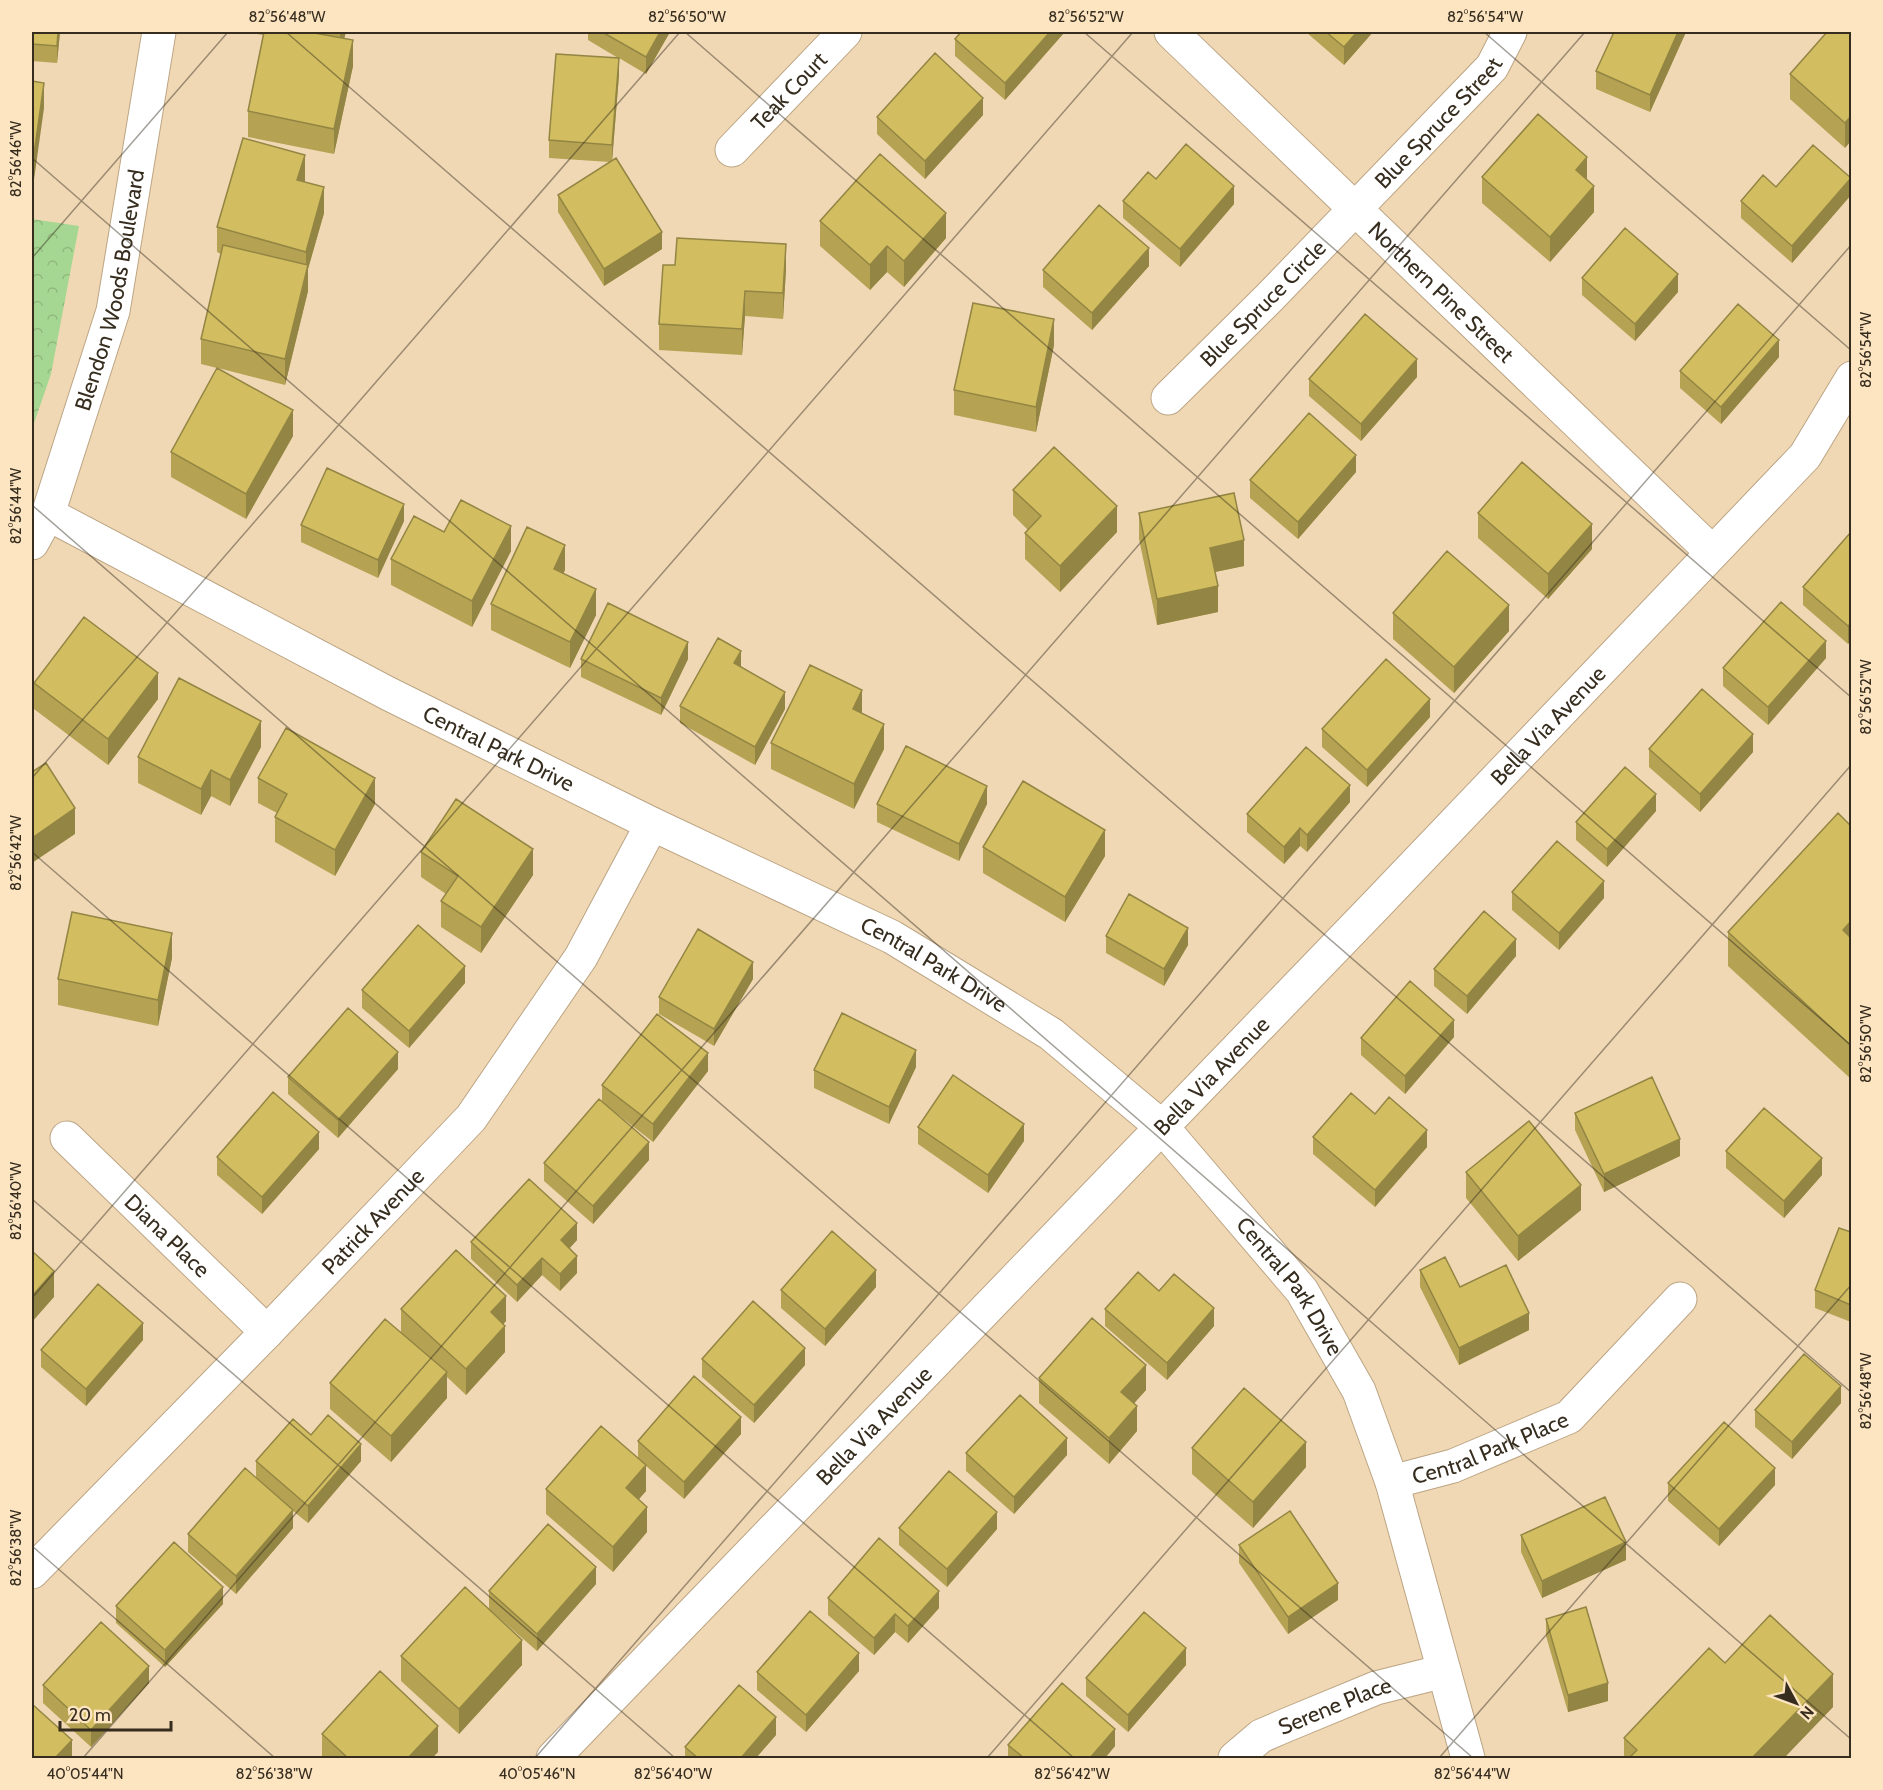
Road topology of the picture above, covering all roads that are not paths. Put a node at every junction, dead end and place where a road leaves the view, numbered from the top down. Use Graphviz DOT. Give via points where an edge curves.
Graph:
graph roads {
  1 [pos="159,32"];
  2 [pos="845,32"];
  3 [pos="1171,32"];
  4 [pos="1510,32"];
  5 [pos="732,150"];
  6 [pos="1355,208"];
  7 [pos="1851,378"];
  8 [pos="1168,398"];
  9 [pos="48,514"];
  10 [pos="32,543"];
  11 [pos="1712,552"];
  12 [pos="652,824"];
  13 [pos="1162,1127"];
  14 [pos="67,1138"];
  15 [pos="1680,1299"];
  16 [pos="267,1332"];
  17 [pos="1392,1482"];
  18 [pos="32,1572"];
  19 [pos="1444,1671"];
  20 [pos="553,1758"];
  21 [pos="1235,1758"];
  22 [pos="1468,1758"];
  1 -- 9 [label="street, Blendon Woods Boulevard" via="113,310"];
  2 -- 5 [label="street, Teak Court"];
  3 -- 6 [label="street, Northern Pine Street"];
  4 -- 6 [label="street, Blue Spruce Street" via="1492,67"];
  6 -- 8 [label="street, Blue Spruce Circle"];
  6 -- 11 [label="street, Northern Pine Street"];
  7 -- 11 [label="street, Bella Via Avenue" via="1805,456"];
  9 -- 10 [label="street, Blendon Woods Boulevard"];
  9 -- 12 [label="street, Central Park Drive" via="389,694"];
  11 -- 13 [label="street, Bella Via Avenue"];
  12 -- 13 [label="street, Central Park Drive" via="892,937 1051,1034"];
  12 -- 16 [label="street, Patrick Avenue" via="581,957 471,1118"];
  13 -- 17 [label="street, Central Park Drive" via="1302,1292 1359,1391"];
  13 -- 20 [label="street, Bella Via Avenue"];
  14 -- 16 [label="street, Diana Place"];
  15 -- 17 [label="street, Central Park Place" via="1569,1417 1453,1466"];
  16 -- 18 [label="street, Patrick Avenue"];
  17 -- 19 [label="street, Central Park Drive"];
  19 -- 21 [label="street, Serene Place" via="1376,1688 1261,1736"];
  19 -- 22 [label="street, Central Park Drive"];
}
